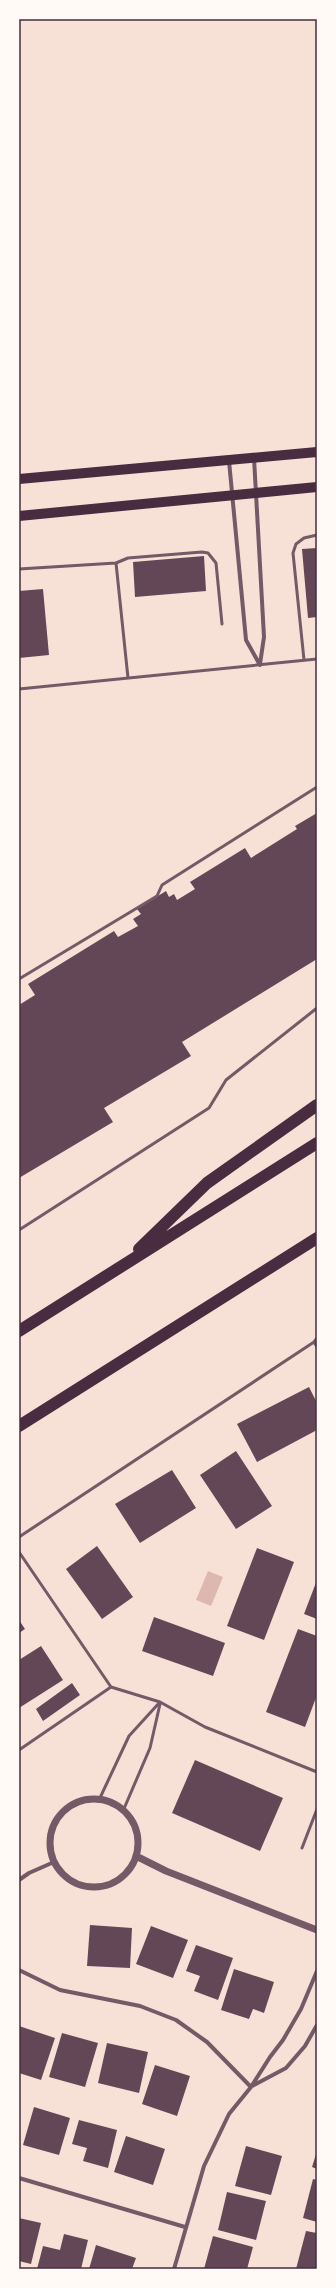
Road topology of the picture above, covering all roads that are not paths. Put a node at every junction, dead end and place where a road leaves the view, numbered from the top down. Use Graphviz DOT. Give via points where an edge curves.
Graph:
graph roads {
  1 [pos="317,452"];
  2 [pos="254,458"];
  3 [pos="229,461"];
  4 [pos="19,479"];
  5 [pos="317,487"];
  6 [pos="257,493"];
  7 [pos="232,496"];
  8 [pos="19,516"];
  9 [pos="317,535"];
  10 [pos="116,563"];
  11 [pos="19,569"];
  12 [pos="222,624"];
  13 [pos="317,659"];
  14 [pos="304,660"];
  15 [pos="260,664"];
  16 [pos="128,678"];
  17 [pos="19,689"];
  18 [pos="317,787"];
  19 [pos="19,979"];
  20 [pos="317,1008"];
  21 [pos="317,1105"];
  22 [pos="317,1143"];
  23 [pos="19,1230"];
  24 [pos="317,1238"];
  25 [pos="121,1267"];
  26 [pos="19,1331"];
  27 [pos="317,1338"];
  28 [pos="314,1342"];
  29 [pos="317,1347"];
  30 [pos="19,1426"];
  31 [pos="19,1537"];
  32 [pos="19,1552"];
  33 [pos="111,1687"];
  34 [pos="160,1702"];
  35 [pos="19,1750"];
  36 [pos="317,1772"];
  37 [pos="99,1800"];
  38 [pos="317,1809"];
  39 [pos="123,1811"];
  40 [pos="302,1848"];
  41 [pos="136,1856"];
  42 [pos="54,1862"];
  43 [pos="19,1880"];
  44 [pos="317,1930"];
  45 [pos="19,1970"];
  46 [pos="317,1971"];
  47 [pos="317,2025"];
  48 [pos="251,2087"];
  49 [pos="19,2178"];
  50 [pos="185,2227"];
  51 [pos="174,2269"];
  1 -- 2 [label="main road"];
  2 -- 3 [label="main road"];
  2 -- 6 [label="street"];
  3 -- 4 [label="main road"];
  3 -- 7 [label="street"];
  5 -- 6 [label="main road"];
  6 -- 7 [label="main road"];
  6 -- 15 [label="street" via="264,637"];
  7 -- 8 [label="main road"];
  7 -- 15 [label="street" via="246,640"];
  9 -- 14 [label="lane" via="304,538 296,544 293,553"];
  10 -- 11 [label="lane"];
  10 -- 12 [label="lane" via="128,558 208,553 216,563"];
  10 -- 16 [label="lane"];
  13 -- 14 [label="lane"];
  14 -- 15 [label="lane"];
  15 -- 16 [label="lane"];
  16 -- 17 [label="lane"];
  18 -- 19 [label="lane" via="162,885 157,896"];
  20 -- 23 [label="lane" via="226,1080 209,1108"];
  21 -- 25 [label="highway" via="207,1183"];
  22 -- 25 [label="highway"];
  24 -- 30 [label="highway"];
  25 -- 26 [label="highway"];
  27 -- 28 [label="lane"];
  28 -- 29 [label="lane"];
  28 -- 31 [label="lane"];
  32 -- 33 [label="lane"];
  33 -- 34 [label="lane"];
  33 -- 35 [label="lane"];
  34 -- 36 [label="lane" via="205,1726"];
  34 -- 37 [label="lane" via="129,1736"];
  34 -- 39 [label="lane" via="150,1748"];
  37 -- 39 [label="street" via="115,1804"];
  37 -- 42 [label="street" via="76,1803 60,1815 51,1833"];
  38 -- 40 [label="lane"];
  39 -- 41 [label="street" via="130,1818 138,1837"];
  41 -- 42 [label="street" via="133,1865 118,1881 98,1887 80,1885 63,1874"];
  41 -- 44 [label="street" via="166,1871"];
  42 -- 43 [label="street"];
  45 -- 48 [label="street" via="60,1990 140,2006 176,2020 207,2042"];
  46 -- 48 [label="street" via="283,2040"];
  47 -- 48 [label="street" via="286,2068"];
  48 -- 50 [label="street" via="229,2114 204,2166"];
  49 -- 50 [label="street"];
  50 -- 51 [label="street"];
}
